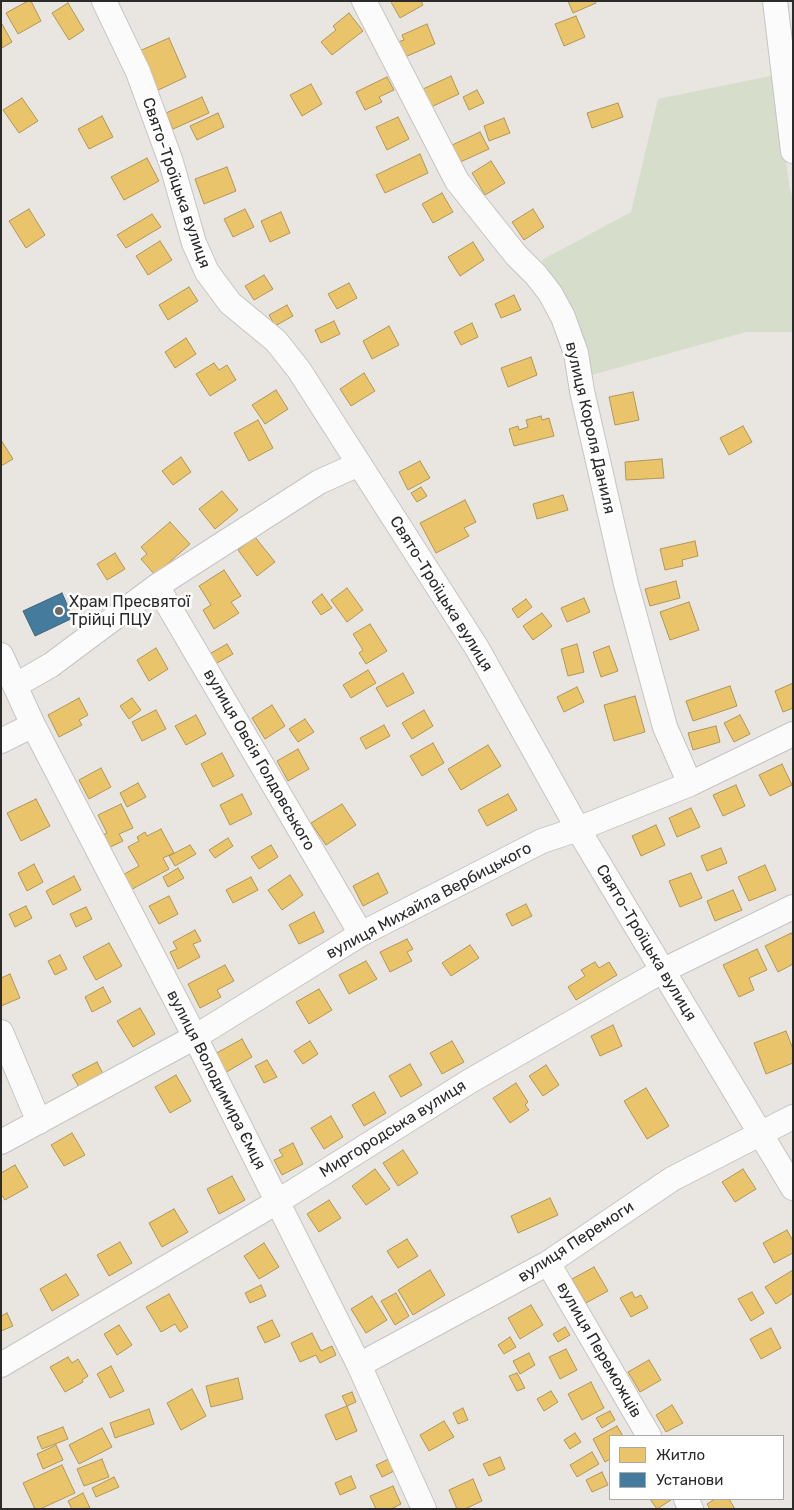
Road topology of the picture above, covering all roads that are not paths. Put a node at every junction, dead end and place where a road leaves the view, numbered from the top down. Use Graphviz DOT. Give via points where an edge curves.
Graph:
graph roads {
  1 [pos="104,1"];
  2 [pos="364,1"];
  3 [pos="775,1"];
  4 [pos="793,151"];
  5 [pos="360,464"];
  6 [pos="157,586"];
  7 [pos="1,655"];
  8 [pos="16,685"];
  9 [pos="34,725"];
  10 [pos="793,734"];
  11 [pos="1,740"];
  12 [pos="690,784"];
  13 [pos="578,829"];
  14 [pos="793,907"];
  15 [pos="361,934"];
  16 [pos="662,971"];
  17 [pos="1,1032"];
  18 [pos="195,1038"];
  19 [pos="793,1118"];
  20 [pos="39,1122"];
  21 [pos="760,1134"];
  22 [pos="1,1142"];
  23 [pos="793,1188"];
  24 [pos="277,1202"];
  25 [pos="548,1263"];
  26 [pos="1,1365"];
  27 [pos="359,1365"];
  28 [pos="648,1435"];
  29 [pos="424,1509"];
  1 -- 5 [label="street, Свято-Троїцька вулиця" via="138,72 194,243 207,272 230,302 276,341 300,370"];
  2 -- 12 [label="street, вулиця Короля Даниля" via="457,181 536,275 563,317 576,353 626,584 665,727"];
  3 -- 4 [label="street"];
  5 -- 6 [label="street" via="319,482"];
  5 -- 13 [label="street, Свято-Троїцька вулиця" via="477,648"];
  6 -- 8 [label="street" via="50,665"];
  6 -- 15 [label="street, вулиця Овсія Голдовського"];
  7 -- 8 [label="street, вулиця Володимира Ємця"];
  8 -- 9 [label="street, вулиця Володимира Ємця"];
  9 -- 11 [label="street"];
  9 -- 18 [label="street, вулиця Володимира Ємця"];
  10 -- 12 [label="street, вулиця Михайла Вербицького"];
  12 -- 13 [label="street, вулиця Михайла Вербицького"];
  13 -- 15 [label="street, вулиця Михайла Вербицького" via="542,841"];
  13 -- 16 [label="street, Свято-Троїцька вулиця"];
  14 -- 16 [label="street, Миргородська вулиця"];
  15 -- 18 [label="street, вулиця Михайла Вербицького"];
  16 -- 21 [label="street, Свято-Троїцька вулиця"];
  16 -- 24 [label="street, Миргородська вулиця" via="470,1081"];
  17 -- 20 [label="street"];
  18 -- 20 [label="street, вулиця Михайла Вербицького"];
  18 -- 24 [label="street, вулиця Володимира Ємця"];
  19 -- 21 [label="street, вулиця Перемоги"];
  20 -- 22 [label="street, вулиця Михайла Вербицького"];
  21 -- 23 [label="street, Свято-Троїцька вулиця"];
  21 -- 25 [label="street, вулиця Перемоги" via="672,1179"];
  24 -- 26 [label="street, Миргородська вулиця"];
  24 -- 27 [label="street, вулиця Володимира Ємця"];
  25 -- 27 [label="street, вулиця Перемоги"];
  25 -- 28 [label="street, вулиця Переможців"];
  27 -- 29 [label="street, вулиця Володимира Ємця"];
}
